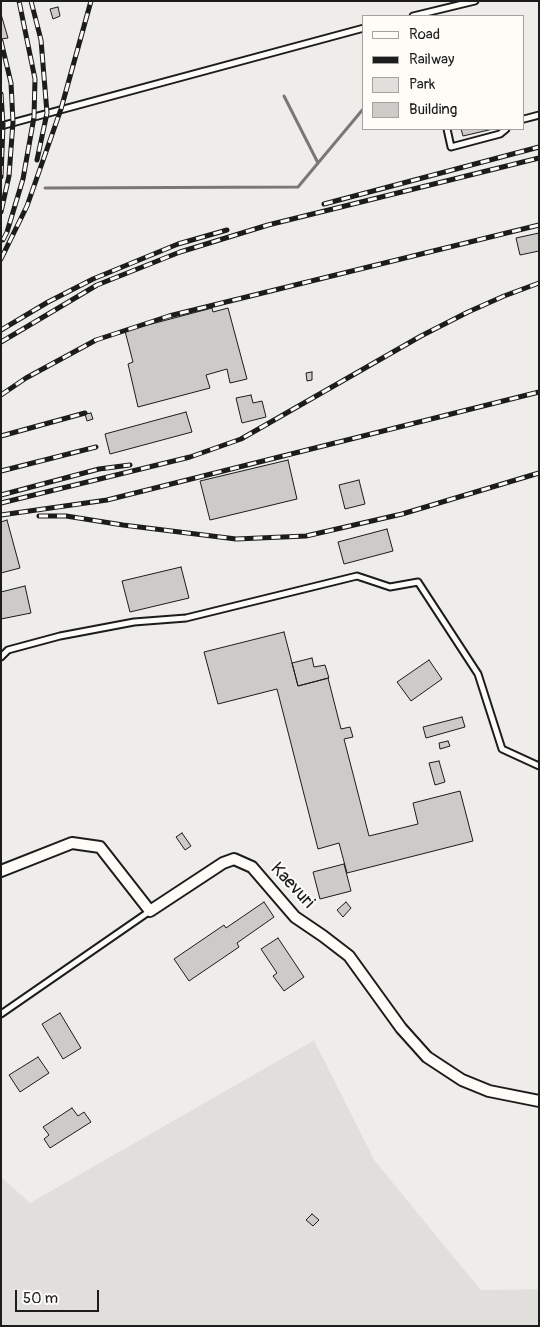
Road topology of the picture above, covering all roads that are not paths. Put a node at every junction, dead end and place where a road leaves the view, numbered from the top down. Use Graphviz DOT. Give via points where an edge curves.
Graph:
graph roads {
  1 [pos="475,1"];
  2 [pos="420,15"];
  3 [pos="362,29"];
  4 [pos="539,115"];
  5 [pos="525,119"];
  6 [pos="1,126"];
  7 [pos="447,130"];
  8 [pos="505,130"];
  9 [pos="1,657"];
  10 [pos="539,766"];
  11 [pos="1,871"];
  12 [pos="150,911"];
  13 [pos="1,1014"];
  14 [pos="539,1101"];
  1 -- 2 [label="lane"];
  3 -- 6 [label="lane"];
  4 -- 5 [label="lane"];
  7 -- 8 [label="lane" via="451,147"];
  9 -- 10 [label="lane" via="8,650 60,636 134,622 186,618 357,576 390,587 418,582 478,674 502,749"];
  11 -- 12 [label="street" via="72,843 100,847"];
  12 -- 13 [label="lane, Kaevuri"];
  12 -- 14 [label="street, Kaevuri" via="223,863 234,860 252,867 295,917 349,956 401,1028 427,1057 462,1080 489,1091"];
}
